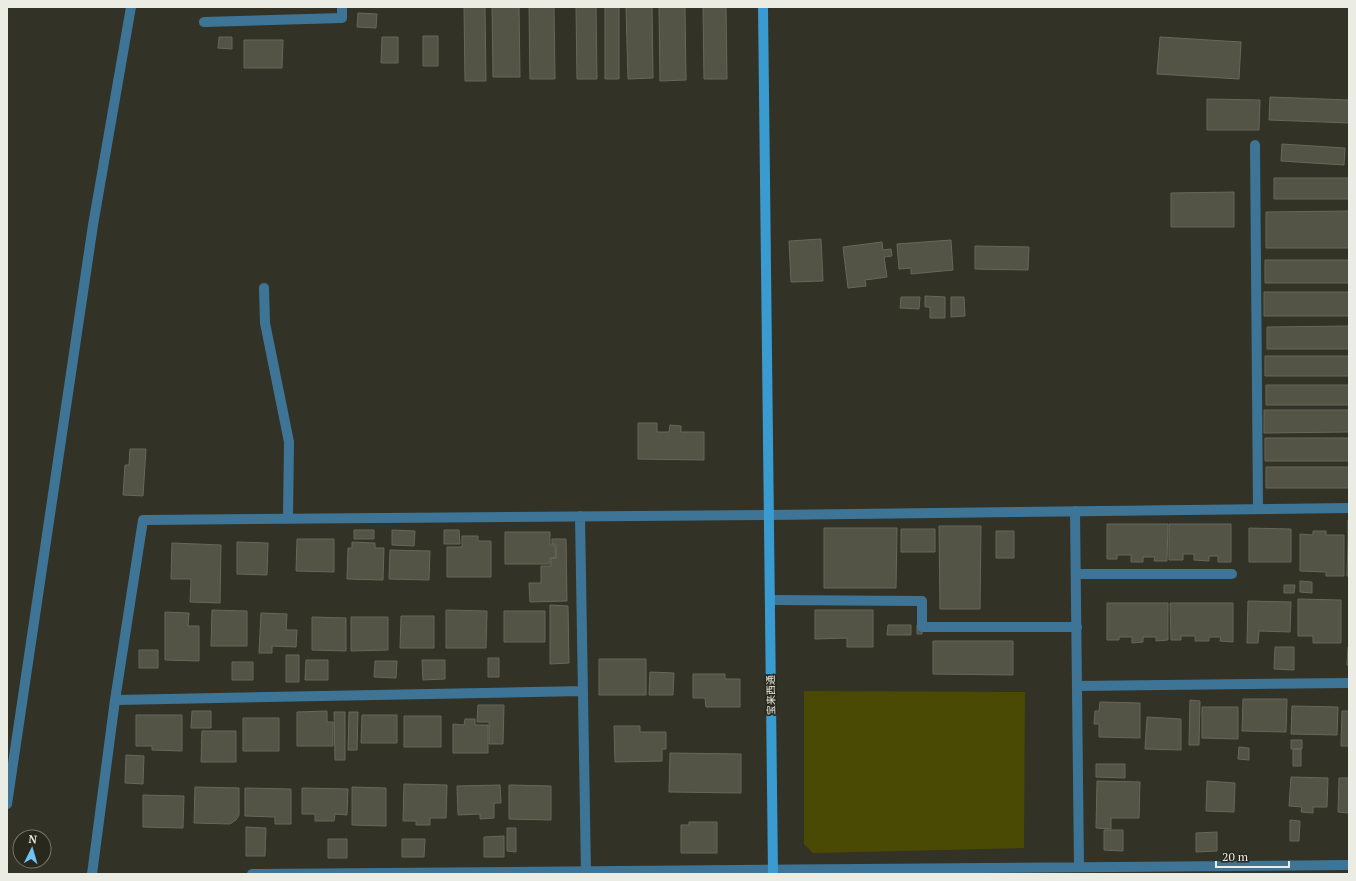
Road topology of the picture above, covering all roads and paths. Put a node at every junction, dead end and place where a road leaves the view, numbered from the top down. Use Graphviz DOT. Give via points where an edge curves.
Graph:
graph roads {
  1 [pos="131,7"];
  2 [pos="342,7"];
  3 [pos="763,7"];
  4 [pos="204,22"];
  5 [pos="1255,145"];
  6 [pos="264,288"];
  7 [pos="1349,508"];
  8 [pos="1258,509"];
  9 [pos="1075,511"];
  10 [pos="769,515"];
  11 [pos="580,516"];
  12 [pos="288,518"];
  13 [pos="1076,574"];
  14 [pos="1232,574"];
  15 [pos="770,600"];
  16 [pos="1077,627"];
  17 [pos="1349,683"];
  18 [pos="1077,686"];
  19 [pos="583,691"];
  20 [pos="115,700"];
  21 [pos="7,804"];
  22 [pos="1349,865"];
  23 [pos="1079,867"];
  24 [pos="1141,870"];
  25 [pos="773,872"];
  26 [pos="586,873"];
  27 [pos="92,874"];
  28 [pos="252,874"];
  1 -- 21 [label="street" via="92,233"];
  2 -- 4 [label="street" via="342,18"];
  3 -- 10 [label="street, 宝来西通"];
  5 -- 8 [label="street"];
  6 -- 12 [label="street" via="265,323 289,442"];
  7 -- 8 [label="street"];
  8 -- 9 [label="street"];
  9 -- 10 [label="street"];
  9 -- 13 [label="street"];
  10 -- 11 [label="street"];
  10 -- 15 [label="street, 宝来西通"];
  11 -- 12 [label="street"];
  11 -- 19 [label="street"];
  12 -- 20 [label="street" via="143,520"];
  13 -- 14 [label="street"];
  13 -- 16 [label="street"];
  15 -- 16 [label="street" via="922,601 922,627"];
  15 -- 25 [label="street, 宝来西通"];
  16 -- 18 [label="street"];
  17 -- 18 [label="street"];
  18 -- 23 [label="street"];
  19 -- 20 [label="street"];
  19 -- 26 [label="street"];
  20 -- 27 [label="street"];
  22 -- 24 [label="street"];
  23 -- 24 [label="street"];
  23 -- 25 [label="street"];
  25 -- 26 [label="street"];
  26 -- 28 [label="street"];
}
